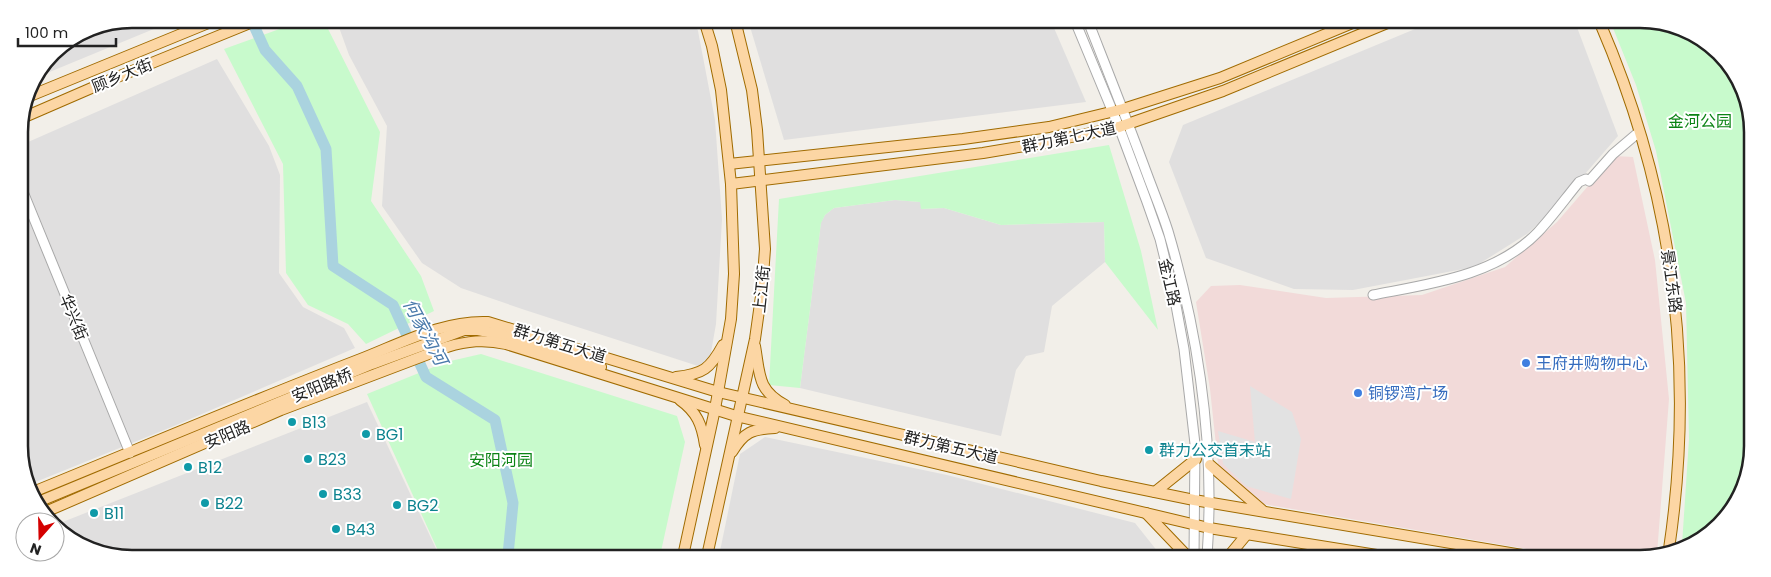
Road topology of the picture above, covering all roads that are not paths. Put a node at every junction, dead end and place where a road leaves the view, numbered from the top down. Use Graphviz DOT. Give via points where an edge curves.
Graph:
graph roads {
  1 [pos="196,28"];
  2 [pos="238,28"];
  3 [pos="706,28"];
  4 [pos="737,28"];
  5 [pos="1078,28"];
  6 [pos="1091,28"];
  7 [pos="1341,28"];
  8 [pos="1375,28"];
  9 [pos="1602,28"];
  10 [pos="34,94"];
  11 [pos="1123,109"];
  12 [pos="1112,112"];
  13 [pos="30,115"];
  14 [pos="1124,125"];
  15 [pos="1639,132"];
  16 [pos="760,161"];
  17 [pos="728,164"];
  18 [pos="761,181"];
  19 [pos="731,184"];
  20 [pos="28,204"];
  21 [pos="1373,295"];
  22 [pos="727,338"];
  23 [pos="754,339"];
  24 [pos="374,354"];
  25 [pos="384,371"];
  26 [pos="672,378"];
  27 [pos="650,389"];
  28 [pos="718,392"];
  29 [pos="675,397"];
  30 [pos="741,398"];
  31 [pos="715,409"];
  32 [pos="794,410"];
  33 [pos="736,416"];
  34 [pos="787,428"];
  35 [pos="706,452"];
  36 [pos="130,453"];
  37 [pos="727,459"];
  38 [pos="1196,459"];
  39 [pos="1210,465"];
  40 [pos="38,490"];
  41 [pos="1155,492"];
  42 [pos="43,500"];
  43 [pos="1194,500"];
  44 [pos="1210,502"];
  45 [pos="50,509"];
  46 [pos="1262,511"];
  47 [pos="1145,513"];
  48 [pos="1194,524"];
  49 [pos="1210,528"];
  50 [pos="1248,534"];
  51 [pos="1670,545"];
  52 [pos="1180,549"];
  53 [pos="1194,549"];
  54 [pos="1208,549"];
  55 [pos="1235,549"];
  56 [pos="1341,549"];
  57 [pos="1487,549"];
  58 [pos="683,550"];
  59 [pos="707,550"];
  1 -- 10 [label="main road, 顾乡大街"];
  2 -- 13 [label="main road, 顾乡大街"];
  3 -- 17 [label="main road, 上江街" via="721,90"];
  4 -- 16 [label="main road, 上江街" via="752,90"];
  5 -- 12 [label="street, 金江路"];
  6 -- 11 [label="street, 金江路"];
  7 -- 11 [label="main road, 群力第七大道" via="1220,78"];
  8 -- 14 [label="main road, 群力第七大道" via="1223,91"];
  9 -- 15 [label="main road, 景江东路"];
  11 -- 12 [label="main road, 群力第七大道"];
  11 -- 14 [label="street, 金江路"];
  12 -- 14 [label="street, 金江路"];
  12 -- 16 [label="main road, 群力第七大道" via="1049,127 963,139"];
  14 -- 18 [label="main road, 群力第七大道" via="983,154"];
  14 -- 38 [label="street, 金江路" via="1160,239 1175,300 1184,349"];
  14 -- 39 [label="street, 金江路" via="1167,230 1188,308"];
  15 -- 21 [label="street" via="1613,154 1590,181 1579,182 1536,233 1511,253 1477,270 1438,282"];
  15 -- 51 [label="main road, 景江东路" via="1661,210 1679,336 1681,431"];
  16 -- 17 [label="main road, 群力第七大道"];
  16 -- 18 [label="main road, 上江街"];
  17 -- 19 [label="main road, 上江街"];
  18 -- 19 [label="main road, 群力第七大道"];
  18 -- 23 [label="main road, 上江街" via="765,249"];
  19 -- 22 [label="main road, 上江街" via="734,274"];
  20 -- 36 [label="street, 华兴街"];
  22 -- 26 [label="main road" via="705,370"];
  22 -- 28 [label="main road, 上江街"];
  23 -- 30 [label="main road, 上江街"];
  23 -- 32 [label="main road" via="761,383 775,399"];
  24 -- 26 [label="main road, 群力第五大道" via="441,328 465,322 488,322"];
  24 -- 36 [label="main road, 安阳路"];
  25 -- 27 [label="main road, 群力第五大道" via="446,347 470,341 493,341"];
  25 -- 45 [label="main road, 安阳路" via="281,410"];
  26 -- 28 [label="main road, 群力第五大道"];
  27 -- 29 [label="main road, 群力第五大道"];
  27 -- 42 [label="main road, 安阳路桥" via="613,371 499,334 464,330 372,364"];
  28 -- 30 [label="main road, 群力第五大道"];
  28 -- 31 [label="main road, 上江街"];
  29 -- 31 [label="main road, 群力第五大道"];
  29 -- 35 [label="main road" via="697,416"];
  30 -- 32 [label="main road, 群力第五大道"];
  30 -- 33 [label="main road, 上江街"];
  31 -- 33 [label="main road, 群力第五大道"];
  31 -- 35 [label="main road, 上江街"];
  32 -- 41 [label="main road, 群力第五大道"];
  33 -- 34 [label="main road, 群力第五大道"];
  33 -- 37 [label="main road, 上江街"];
  34 -- 37 [label="main road" via="764,428 745,434"];
  34 -- 47 [label="main road, 群力第五大道"];
  35 -- 58 [label="main road, 上江街"];
  36 -- 40 [label="main road, 安阳路"];
  37 -- 59 [label="main road, 上江街"];
  38 -- 41 [label="main road"];
  38 -- 43 [label="street, 金江路"];
  39 -- 44 [label="street, 金江路"];
  39 -- 46 [label="main road"];
  41 -- 43 [label="main road, 群力第五大道"];
  43 -- 44 [label="main road, 群力第五大道"];
  43 -- 48 [label="street, 金江路"];
  44 -- 46 [label="main road, 群力第五大道"];
  44 -- 49 [label="street, 金江路"];
  46 -- 57 [label="main road, 群力第五大道"];
  47 -- 48 [label="main road, 群力第五大道"];
  47 -- 52 [label="main road"];
  48 -- 49 [label="main road, 群力第五大道"];
  48 -- 53 [label="street, 金江路"];
  49 -- 50 [label="main road, 群力第五大道"];
  49 -- 54 [label="street, 金江路"];
  50 -- 55 [label="main road"];
  50 -- 56 [label="main road, 群力第五大道"];
}
